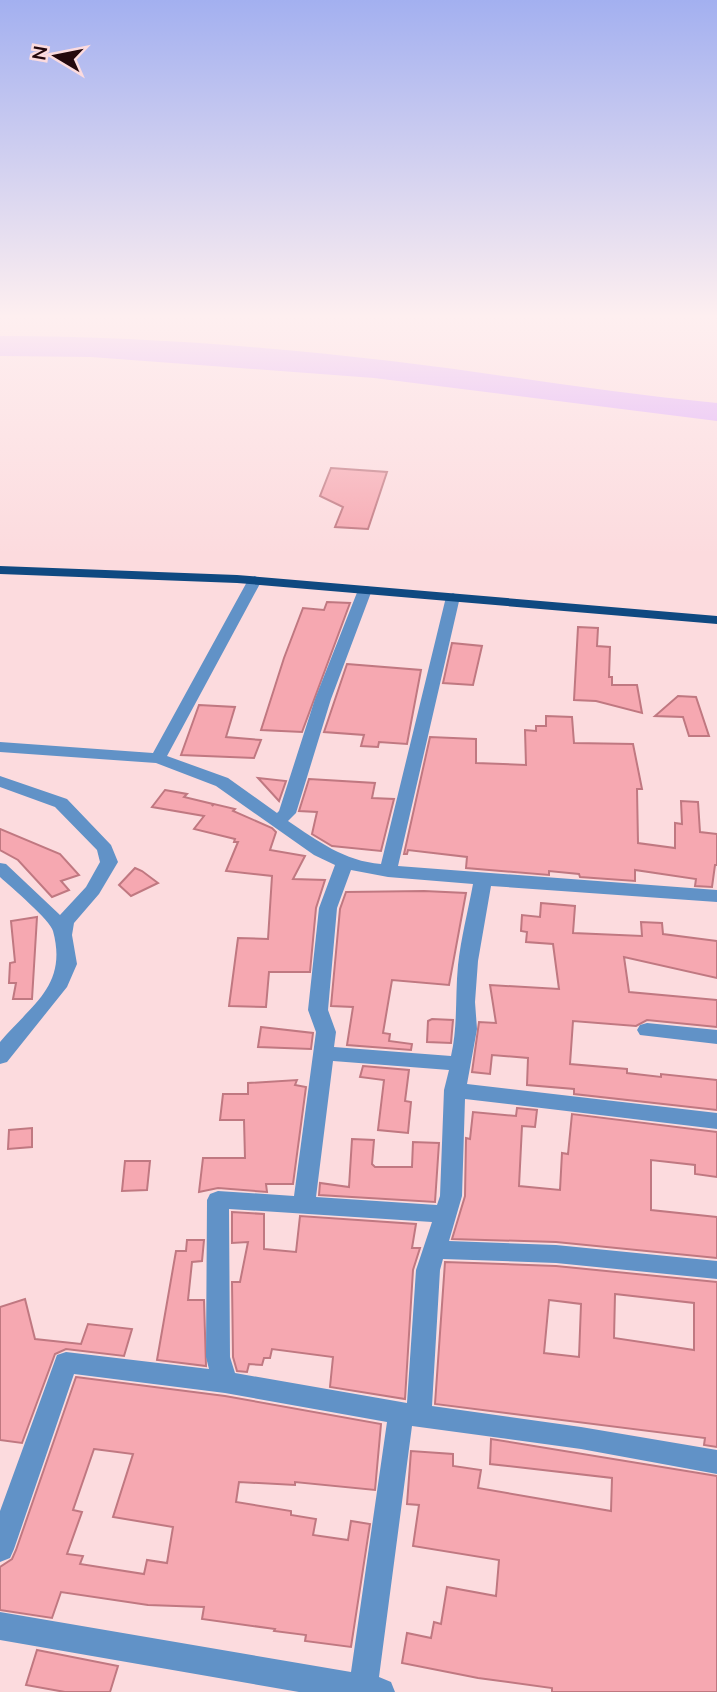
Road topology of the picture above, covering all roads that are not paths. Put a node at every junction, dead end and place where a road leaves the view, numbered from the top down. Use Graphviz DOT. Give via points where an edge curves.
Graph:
graph roads {
  1 [pos="0,561"];
  2 [pos="0,570"];
  3 [pos="255,580"];
  4 [pos="365,590"];
  5 [pos="453,597"];
  6 [pos="717,609"];
  7 [pos="717,620"];
  8 [pos="0,747"];
  9 [pos="158,758"];
  10 [pos="0,781"];
  11 [pos="277,821"];
  12 [pos="345,863"];
  13 [pos="0,868"];
  14 [pos="388,872"];
  15 [pos="483,880"];
  16 [pos="717,896"];
  17 [pos="63,929"];
  18 [pos="647,1030"];
  19 [pos="717,1037"];
  20 [pos="4,1044"];
  21 [pos="323,1053"];
  22 [pos="460,1064"];
  23 [pos="455,1090"];
  24 [pos="717,1121"];
  25 [pos="304,1206"];
  26 [pos="446,1214"];
  27 [pos="434,1250"];
  28 [pos="717,1270"];
  29 [pos="225,1382"];
  30 [pos="410,1414"];
  31 [pos="717,1462"];
  32 [pos="0,1549"];
  33 [pos="0,1626"];
  34 [pos="372,1690"];
  1 -- 6 [label="main road" via="244,569"];
  2 -- 3 [label="main road"];
  3 -- 4 [label="main road"];
  3 -- 9 [label="street"];
  4 -- 5 [label="main road"];
  4 -- 11 [label="street" via="323,699 287,813"];
  5 -- 7 [label="main road"];
  5 -- 14 [label="street"];
  8 -- 9 [label="street"];
  9 -- 11 [label="street" via="222,782"];
  10 -- 17 [label="street" via="61,803 105,849 109,862"];
  11 -- 12 [label="street" via="320,852"];
  12 -- 14 [label="street"];
  12 -- 21 [label="street" via="328,908 318,1010 326,1032"];
  13 -- 17 [label="street"];
  14 -- 15 [label="street"];
  15 -- 16 [label="street"];
  15 -- 22 [label="street" via="468,961 467,1029"];
  17 -- 20 [label="street" via="66,974 43,1008"];
  18 -- 19 [label="street"];
  21 -- 22 [label="street"];
  21 -- 25 [label="street"];
  22 -- 23 [label="street"];
  23 -- 24 [label="street"];
  23 -- 26 [label="street" via="452,1196"];
  25 -- 26 [label="street"];
  25 -- 29 [label="street" via="218,1200 218,1357"];
  26 -- 27 [label="street"];
  27 -- 28 [label="street" via="556,1254"];
  27 -- 30 [label="street"];
  29 -- 30 [label="street"];
  29 -- 32 [label="street" via="66,1362"];
  30 -- 31 [label="street"];
  30 -- 34 [label="street"];
  33 -- 34 [label="street"];
}
